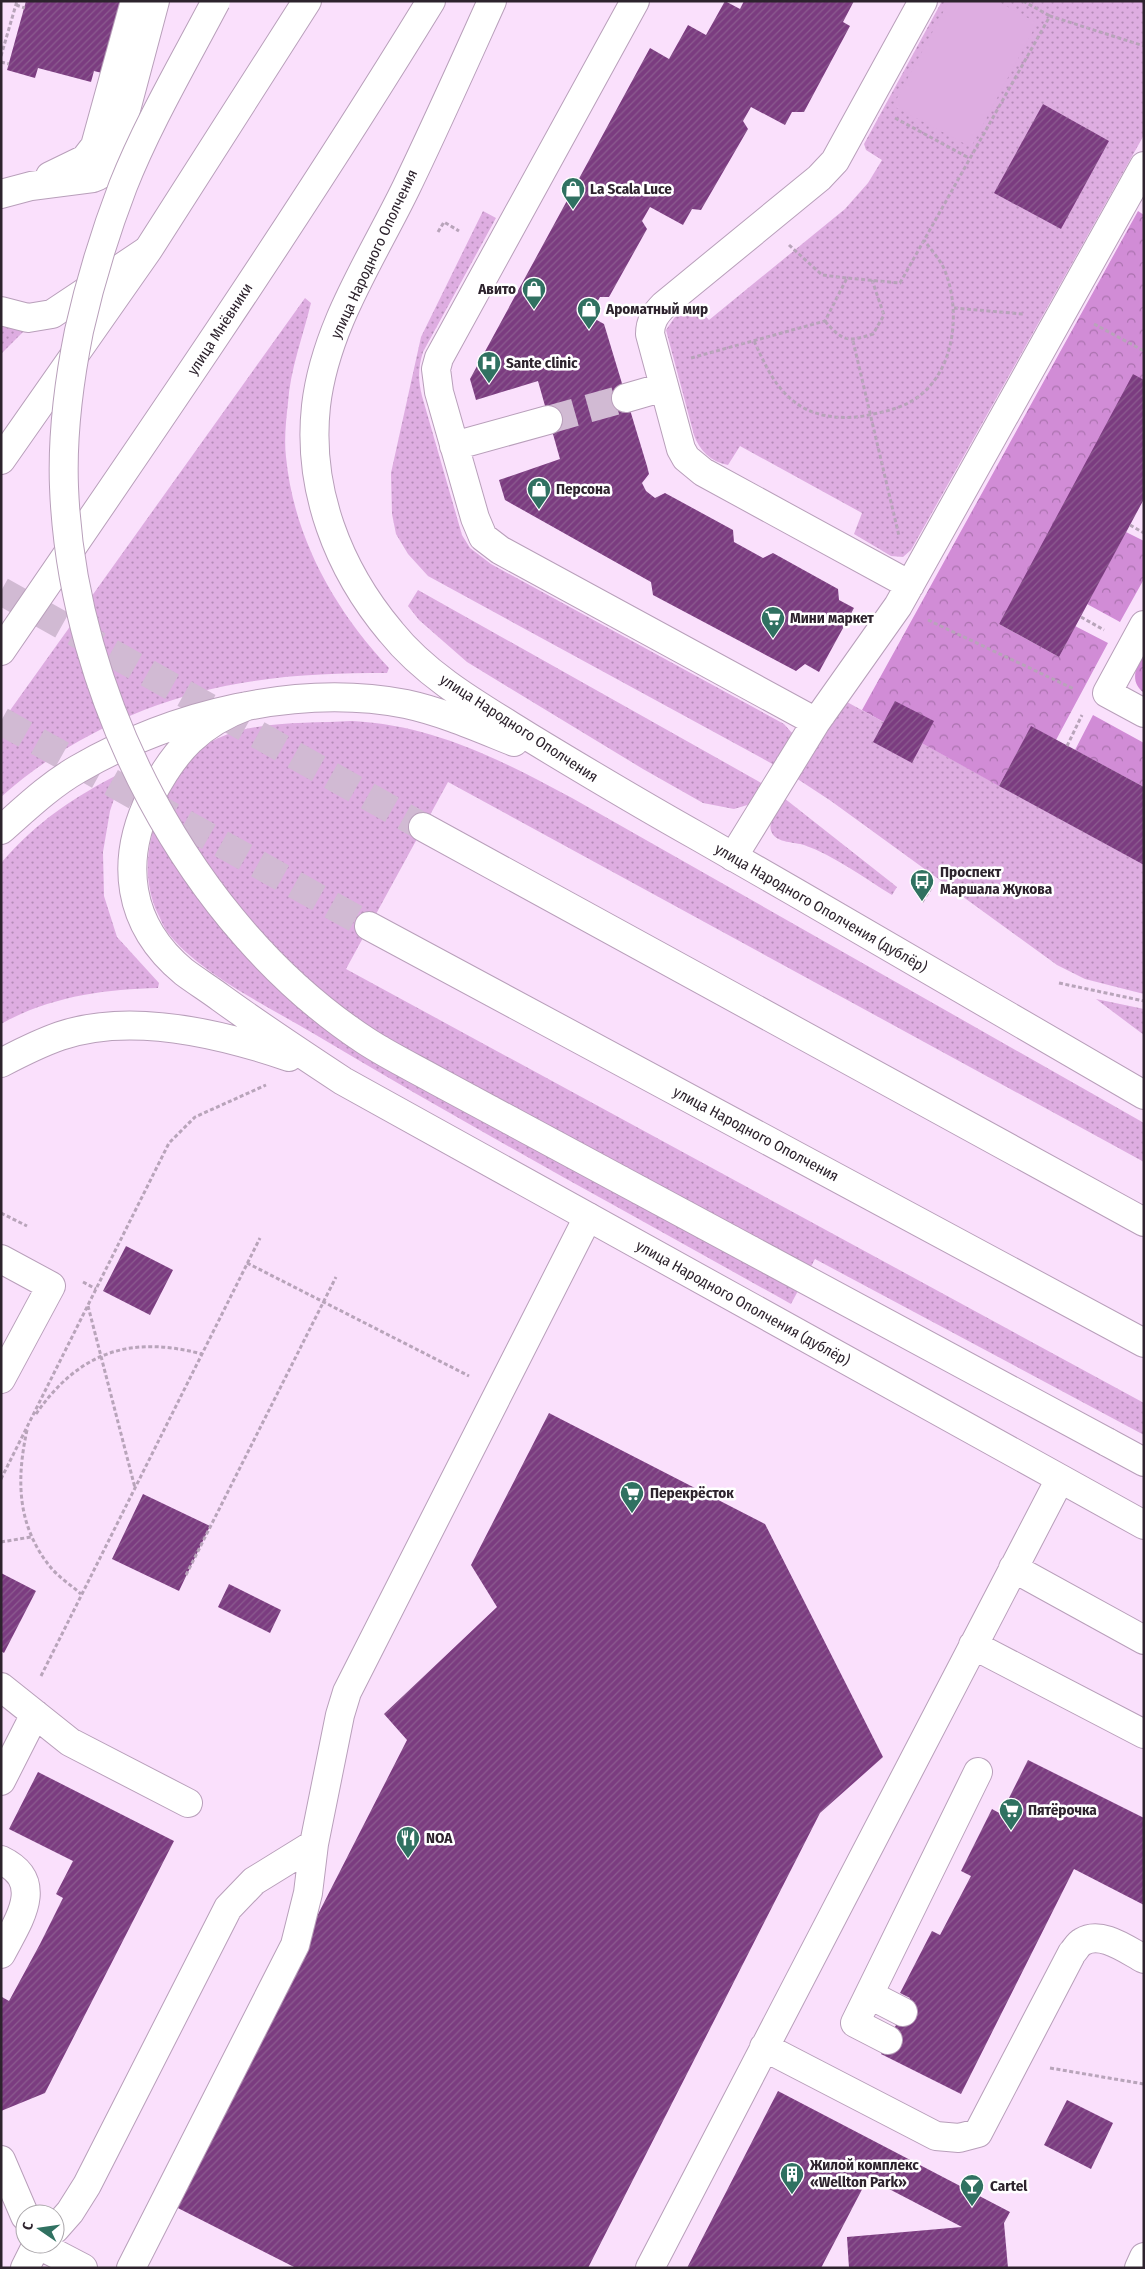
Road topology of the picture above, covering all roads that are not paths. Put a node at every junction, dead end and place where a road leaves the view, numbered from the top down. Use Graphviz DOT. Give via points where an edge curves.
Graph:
graph roads {
  1 [pos="135,1"];
  2 [pos="155,1"];
  3 [pos="216,1"];
  4 [pos="308,1"];
  5 [pos="431,1"];
  6 [pos="492,1"];
  7 [pos="634,1"];
  8 [pos="924,1"];
  9 [pos="1144,166"];
  10 [pos="11,191"];
  11 [pos="148,250"];
  12 [pos="1,311"];
  13 [pos="662,377"];
  14 [pos="626,398"];
  15 [pos="548,420"];
  16 [pos="454,446"];
  17 [pos="1,460"];
  18 [pos="904,596"];
  19 [pos="1144,625"];
  20 [pos="1,651"];
  21 [pos="247,706"];
  22 [pos="1144,713"];
  23 [pos="816,722"];
  24 [pos="628,796"];
  25 [pos="423,827"];
  26 [pos="1,830"];
  27 [pos="734,857"];
  28 [pos="369,926"];
  29 [pos="1,1063"];
  30 [pos="343,1081"];
  31 [pos="1144,1095"];
  32 [pos="588,1217"];
  33 [pos="1144,1222"];
  34 [pos="1,1259"];
  35 [pos="1144,1342"];
  36 [pos="1,1379"];
  37 [pos="1144,1462"];
  38 [pos="1060,1479"];
  39 [pos="1144,1525"];
  40 [pos="1013,1568"];
  41 [pos="1144,1640"];
  42 [pos="973,1645"];
  43 [pos="1,1687"];
  44 [pos="30,1710"];
  45 [pos="1144,1734"];
  46 [pos="978,1772"];
  47 [pos="1,1781"];
  48 [pos="188,1803"];
  49 [pos="314,1844"];
  50 [pos="1,1860"];
  51 [pos="1,1954"];
  52 [pos="1144,1959"];
  53 [pos="870,1995"];
  54 [pos="903,2012"];
  55 [pos="888,2040"];
  56 [pos="764,2047"];
  57 [pos="4,2173"];
  58 [pos="19,2204"];
  59 [pos="65,2218"];
  60 [pos="32,2254"];
  61 [pos="56,2254"];
  62 [pos="1144,2257"];
  63 [pos="25,2268"];
  64 [pos="83,2268"];
  65 [pos="131,2268"];
  66 [pos="650,2268"];
  67 [pos="1138,2268"];
  1 -- 10 [label="main road" via="89,156"];
  2 -- 10 [label="main road" via="114,155 107,169 93,178"];
  3 -- 37 [label="main road, bridge" via="124,185 98,261 79,330 67,404 64,486 72,567 87,642 145,788 189,863 225,911 271,961 366,1041"];
  4 -- 11 [label="main road"];
  5 -- 20 [label="main road, улица Мнёвники" via="326,169"];
  6 -- 24 [label="main road, улица Народного Ополчения" via="406,188 347,304 328,354 316,404 314,452 322,501 337,548 362,594 392,634 424,665 460,692"];
  7 -- 16 [label="main road" via="439,358 436,380"];
  8 -- 13 [label="main road" via="835,161 658,311 650,326 650,334"];
  9 -- 18 [label="main road"];
  11 -- 12 [label="main road" via="52,314 28,318"];
  11 -- 17 [label="main road"];
  13 -- 14 [label="main road"];
  13 -- 18 [label="main road" via="681,449 693,465"];
  15 -- 16 [label="main road"];
  16 -- 23 [label="main road" via="478,528 490,544"];
  18 -- 23 [label="main road"];
  19 -- 22 [label="main road" via="1107,693"];
  21 -- 24 [label="main road" via="338,698 407,705 512,741"];
  21 -- 26 [label="main road" via="186,721 78,769"];
  21 -- 30 [label="main road" via="224,714 203,728 178,751 159,781 142,813 134,842 131,876 137,910 154,941 184,972"];
  23 -- 27 [label="main road"];
  24 -- 27 [label="main road, улица Народного Ополчения (дублёр)"];
  25 -- 33 [label="main road"];
  27 -- 31 [label="main road, улица Народного Ополчения (дублёр)"];
  28 -- 35 [label="main road, улица Народного Ополчения"];
  29 -- 30 [label="main road" via="62,1035 139,1026 183,1029 226,1038 298,1060"];
  30 -- 32 [label="main road, улица Народного Ополчения (дублёр)"];
  32 -- 38 [label="main road, улица Народного Ополчения (дублёр)"];
  32 -- 49 [label="main road" via="348,1692 338,1723"];
  34 -- 36 [label="main road" via="51,1286"];
  38 -- 39 [label="main road, улица Народного Ополчения (дублёр)"];
  38 -- 40 [label="main road"];
  40 -- 41 [label="main road"];
  40 -- 42 [label="main road"];
  42 -- 45 [label="main road"];
  42 -- 56 [label="main road"];
  43 -- 44 [label="main road"];
  44 -- 47 [label="main road"];
  44 -- 48 [label="main road" via="70,1742"];
  46 -- 53 [label="main road"];
  49 -- 59 [label="main road" via="254,1881 228,1908 87,2185"];
  49 -- 65 [label="main road" via="296,1945"];
  50 -- 51 [label="main road" via="14,1866 23,1877 26,1890 24,1908"];
  52 -- 56 [label="main road" via="1110,1942 1094,1938 1082,1942 1072,1953 978,2133 959,2138 936,2136"];
  53 -- 54 [label="main road"];
  53 -- 55 [label="main road" via="855,2023"];
  56 -- 66 [label="main road"];
  57 -- 58 [label="main road"];
  60 -- 63 [label="main road"];
  61 -- 64 [label="main road"];
  62 -- 67 [label="main road"];
}
